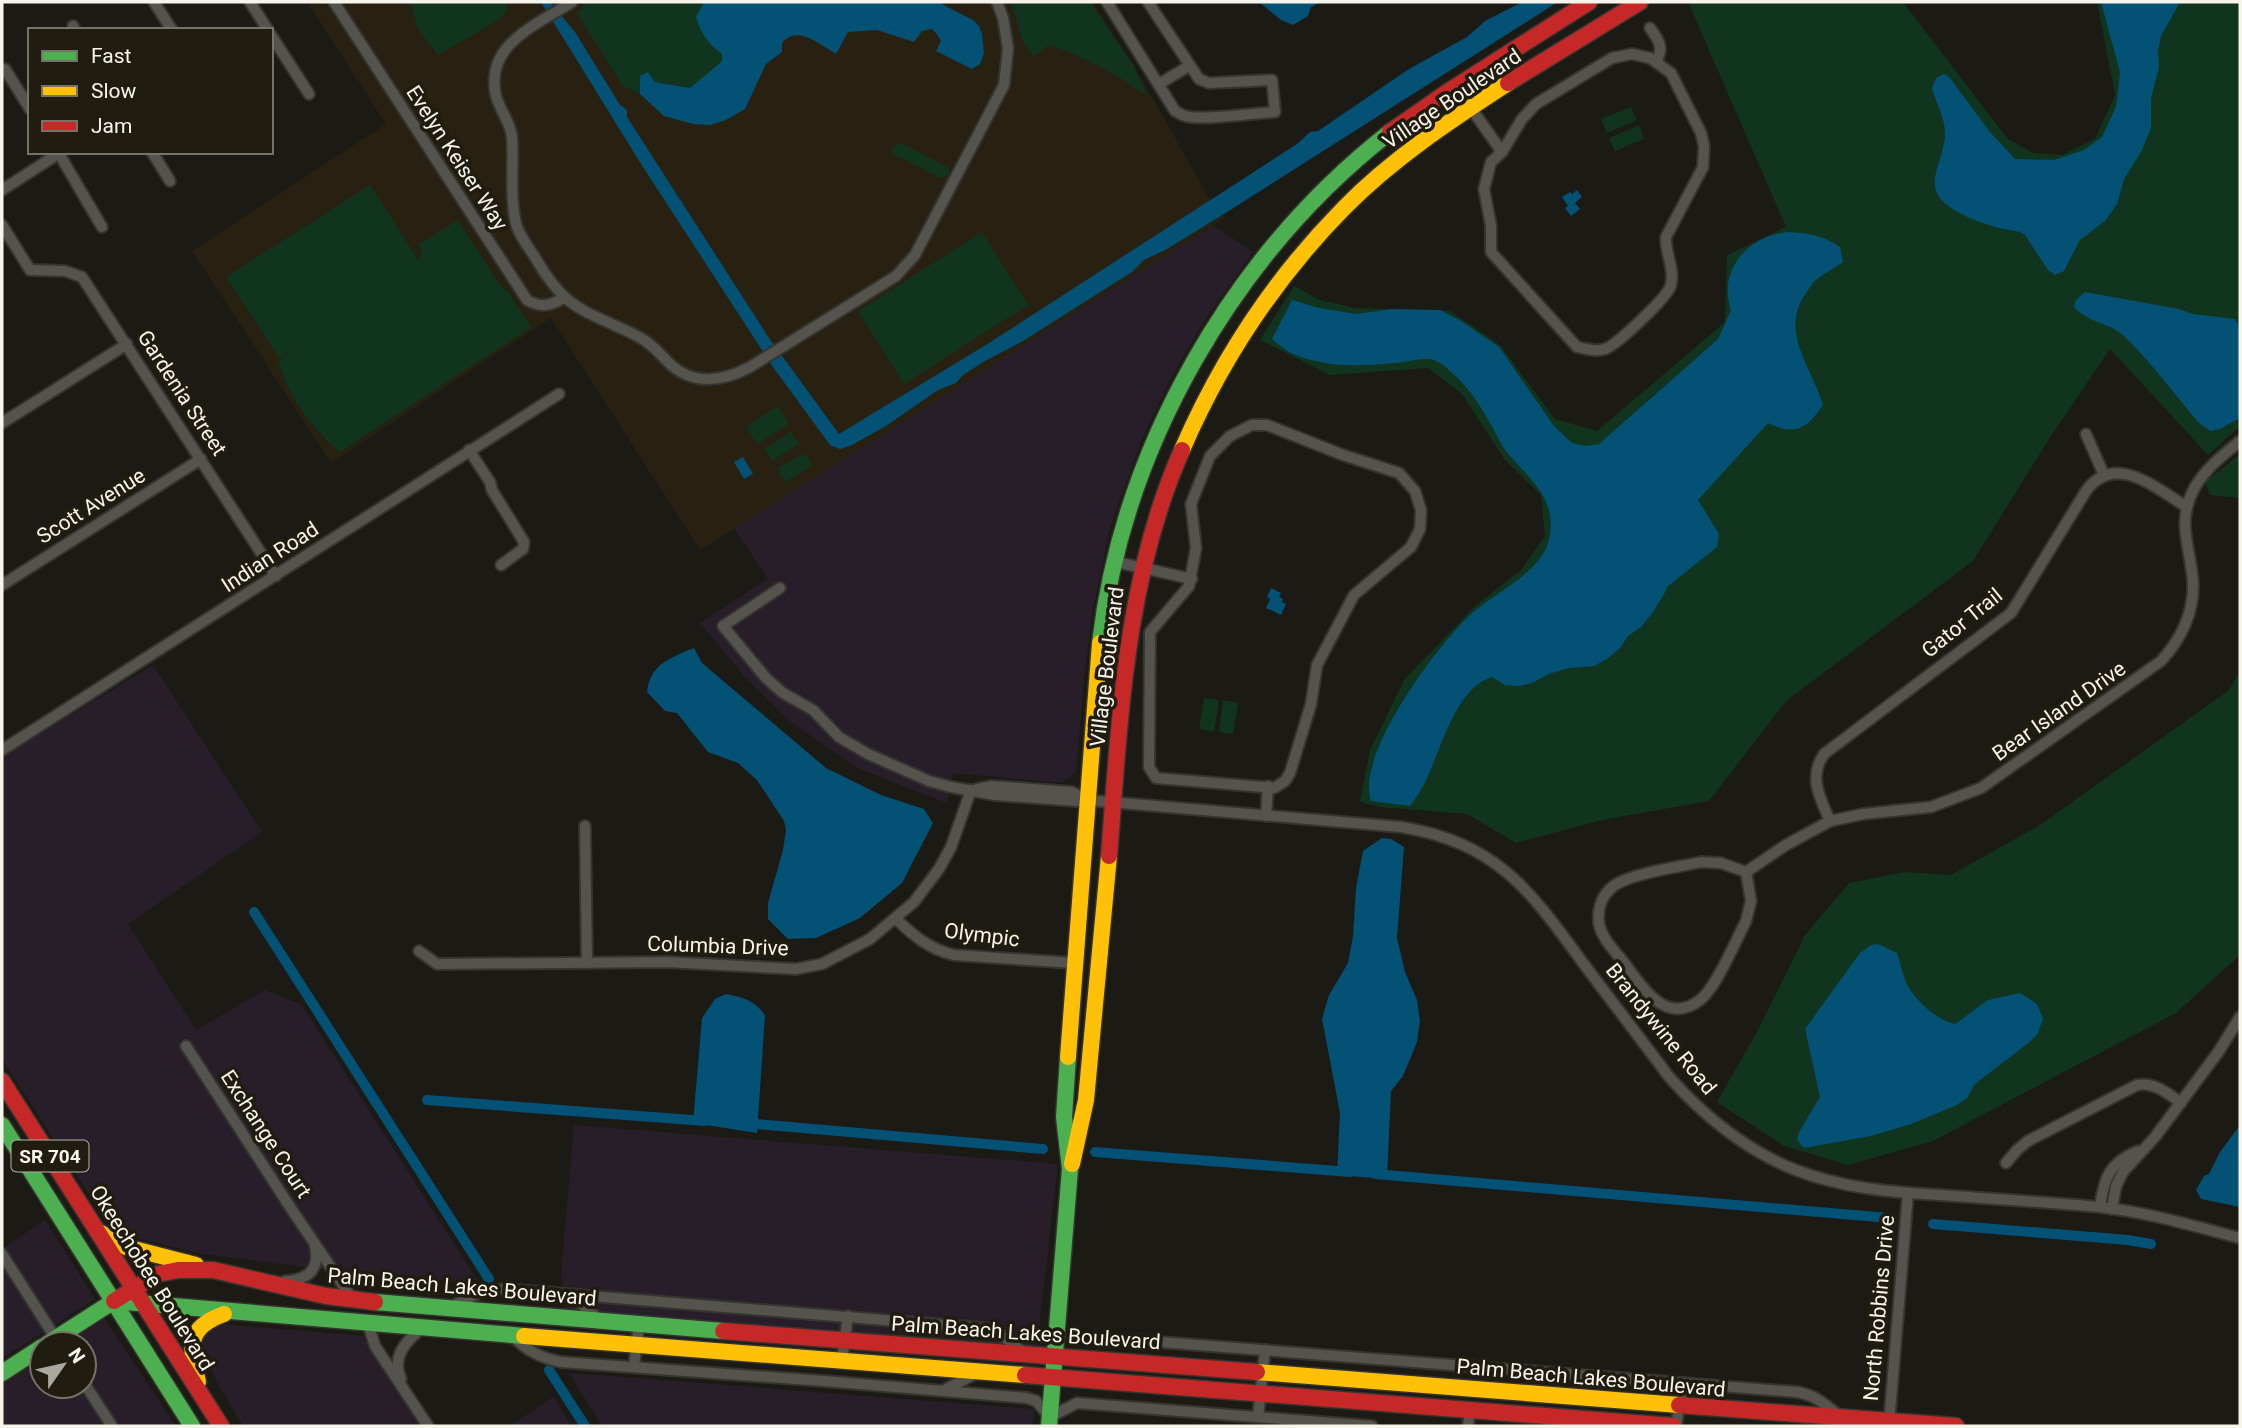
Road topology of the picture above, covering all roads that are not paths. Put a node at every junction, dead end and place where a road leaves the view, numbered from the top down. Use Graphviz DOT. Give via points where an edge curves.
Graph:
graph roads {
  1 [pos="154,2"];
  2 [pos="250,2"];
  3 [pos="334,2"];
  4 [pos="997,2"];
  5 [pos="1107,2"];
  6 [pos="1148,2"];
  7 [pos="1589,2"];
  8 [pos="1640,2"];
  9 [pos="568,4"];
  10 [pos="171,28"];
  11 [pos="263,28"];
  12 [pos="1650,28"];
  13 [pos="273,38"];
  14 [pos="1656,61"];
  15 [pos="1189,66"];
  16 [pos="5,69"];
  17 [pos="1159,84"];
  18 [pos="1456,87"];
  19 [pos="309,94"];
  20 [pos="28,106"];
  21 [pos="1470,109"];
  22 [pos="1503,152"];
  23 [pos="57,154"];
  24 [pos="60,154"];
  25 [pos="153,154"];
  26 [pos="170,181"];
  27 [pos="2,190"];
  28 [pos="2,225"];
  29 [pos="102,228"];
  30 [pos="564,298"];
  31 [pos="127,344"];
  32 [pos="559,394"];
  33 [pos="2,423"];
  34 [pos="2086,434"];
  35 [pos="2240,441"];
  36 [pos="470,450"];
  37 [pos="201,459"];
  38 [pos="2104,475"];
  39 [pos="2187,507"];
  40 [pos="1116,562"];
  41 [pos="500,565"];
  42 [pos="1142,569"];
  43 [pos="276,576"];
  44 [pos="1192,579"];
  45 [pos="2,585"];
  46 [pos="780,589"];
  47 [pos="2,750"];
  48 [pos="1268,786"];
  49 [pos="971,790"];
  50 [pos="1086,800"];
  51 [pos="1114,803"];
  52 [pos="1266,816"];
  53 [pos="1829,821"];
  54 [pos="585,826"];
  55 [pos="1746,873"];
  56 [pos="896,919"];
  57 [pos="419,951"];
  58 [pos="587,963"];
  59 [pos="1074,963"];
  60 [pos="2240,1017"];
  61 [pos="186,1046"];
  62 [pos="2,1081"];
  63 [pos="2181,1103"];
  64 [pos="2,1125"];
  65 [pos="2144,1148"];
  66 [pos="2006,1163"];
  67 [pos="1070,1169"];
  68 [pos="1908,1193"];
  69 [pos="2100,1208"];
  70 [pos="2112,1209"];
  71 [pos="98,1230"];
  72 [pos="2240,1238"];
  73 [pos="314,1243"];
  74 [pos="2,1254"];
  75 [pos="213,1270"];
  76 [pos="262,1282"];
  77 [pos="570,1295"];
  78 [pos="139,1296"];
  79 [pos="353,1300"];
  80 [pos="114,1301"];
  81 [pos="402,1306"];
  82 [pos="447,1308"];
  83 [pos="228,1313"];
  84 [pos="848,1317"];
  85 [pos="601,1321"];
  86 [pos="369,1324"];
  87 [pos="639,1324"];
  88 [pos="422,1327"];
  89 [pos="44,1330"];
  90 [pos="70,1330"];
  91 [pos="511,1334"];
  92 [pos="845,1340"];
  93 [pos="1134,1340"];
  94 [pos="1162,1342"];
  95 [pos="636,1344"];
  96 [pos="1265,1350"];
  97 [pos="1026,1354"];
  98 [pos="1055,1356"];
  99 [pos="28,1357"];
  100 [pos="842,1360"];
  101 [pos="1150,1364"];
  102 [pos="634,1366"];
  103 [pos="1474,1367"];
  104 [pos="980,1371"];
  105 [pos="2,1373"];
  106 [pos="1263,1373"];
  107 [pos="1053,1377"];
  108 [pos="1683,1383"];
  109 [pos="1472,1389"];
  110 [pos="945,1390"];
  111 [pos="200,1392"];
  112 [pos="1260,1393"];
  113 [pos="407,1394"];
  114 [pos="95,1400"];
  115 [pos="1680,1405"];
  116 [pos="1258,1417"];
  117 [pos="1469,1418"];
  118 [pos="1841,1418"];
  119 [pos="1049,1422"];
  120 [pos="1889,1424"];
  121 [pos="112,1426"];
  122 [pos="192,1426"];
  123 [pos="221,1426"];
  124 [pos="428,1426"];
  125 [pos="1372,1426"];
  126 [pos="1675,1426"];
  127 [pos="1956,1426"];
  1 -- 10 [label="street"];
  2 -- 11 [label="street"];
  3 -- 30 [label="street, Evelyn Keiser Way" via="527,300 551,306"];
  4 -- 30 [label="street" via="1008,48 1003,85 915,255 896,275 780,349 719,380 677,370 649,343"];
  5 -- 17 [label="street"];
  6 -- 15 [label="street"];
  7 -- 18 [label="main road, Village Boulevard"];
  8 -- 21 [label="main road, Village Boulevard"];
  9 -- 30 [label="street" via="505,47 497,64 495,89 511,130 517,227"];
  12 -- 14 [label="street" via="1660,43"];
  13 -- 19 [label="street"];
  14 -- 22 [label="street" via="1638,55 1612,58 1536,104"];
  14 -- 22 [label="street" via="1671,73 1700,133 1703,167 1668,231 1666,249 1673,273 1666,297 1608,348 1577,347 1491,252 1484,189 1491,162"];
  15 -- 17 [label="street"];
  15 -- 17 [label="street" via="1209,83 1272,80 1275,112 1186,117 1175,111"];
  16 -- 20 [label="street"];
  18 -- 21 [label="street"];
  18 -- 40 [label="main road, Village Boulevard" via="1370,148 1318,196 1241,288 1186,373 1166,415"];
  21 -- 22 [label="street"];
  21 -- 42 [label="main road, Village Boulevard" via="1405,154 1337,215 1256,313 1221,370 1183,449"];
  23 -- 27 [label="street"];
  24 -- 29 [label="street"];
  25 -- 26 [label="street"];
  28 -- 31 [label="street, Gardenia Street" via="30,270 65,271 82,277"];
  31 -- 33 [label="street"];
  31 -- 37 [label="street, Gardenia Street"];
  32 -- 36 [label="street, Indian Road"];
  34 -- 38 [label="street"];
  35 -- 39 [label="street, Bear Island Drive" via="2202,476"];
  36 -- 41 [label="street" via="524,542 523,550"];
  36 -- 43 [label="street, Indian Road"];
  37 -- 43 [label="street, Gardenia Street"];
  37 -- 45 [label="street, Scott Avenue"];
  38 -- 39 [label="street" via="2133,475"];
  38 -- 53 [label="street, Gator Trail" via="2086,491 2011,613 1824,754 1815,778"];
  39 -- 53 [label="street, Bear Island Drive" via="2184,534 2192,597 2182,632 2161,661 2001,776 1967,795 1931,807"];
  40 -- 42 [label="street"];
  40 -- 50 [label="main road, Village Boulevard" via="1097,663"];
  42 -- 44 [label="street"];
  42 -- 51 [label="main road, Village Boulevard" via="1124,667"];
  43 -- 47 [label="street, Indian Road"];
  44 -- 48 [label="street" via="1150,632 1149,768 1156,778"];
  44 -- 48 [label="street" via="1196,548 1191,504 1200,480 1214,451 1252,425 1267,425 1399,473 1418,497 1422,516 1415,541 1354,595 1317,665 1311,704 1290,773 1280,786"];
  46 -- 49 [label="street, Brandywine Road" via="723,626 766,678 813,710 839,737 868,754 929,781"];
  48 -- 52 [label="street"];
  49 -- 50 [label="street, Brandywine Road" via="991,786 1072,792"];
  49 -- 56 [label="street, Columbia Drive" via="958,832 939,869"];
  50 -- 51 [label="street, Brandywine Road"];
  50 -- 59 [label="main road, Village Boulevard"];
  51 -- 52 [label="street, Brandywine Road"];
  51 -- 67 [label="main road, Village Boulevard" via="1082,1134"];
  52 -- 68 [label="street, Brandywine Road" via="1424,831 1481,853 1533,896 1670,1078 1710,1119 1752,1149 1804,1173 1866,1189"];
  53 -- 55 [label="street, Bear Island Drive"];
  54 -- 58 [label="street"];
  55 -- 55 [label="street" via="1749,915 1708,992 1680,1008 1654,1001 1603,934 1598,914 1604,896 1625,880 1701,862 1721,863"];
  56 -- 58 [label="street, Columbia Drive" via="870,939 809,967"];
  56 -- 59 [label="street, Olympic" via="918,940 954,955"];
  57 -- 58 [label="street, Columbia Drive" via="437,964"];
  59 -- 67 [label="main road, Village Boulevard" via="1064,1117"];
  60 -- 63 [label="street"];
  61 -- 73 [label="street, Exchange Court"];
  62 -- 71 [label="main road, Okeechobee Boulevard / SR 704"];
  63 -- 65 [label="street"];
  63 -- 66 [label="street" via="2164,1090 2137,1085 2028,1141"];
  64 -- 80 [label="main road, SR 704"];
  65 -- 69 [label="street" via="2114,1166 2104,1183"];
  65 -- 70 [label="street" via="2119,1179"];
  67 -- 98 [label="main road, Village Boulevard"];
  68 -- 69 [label="street, Brandywine Road"];
  68 -- 120 [label="street, North Robbins Drive"];
  69 -- 70 [label="street, Brandywine Road"];
  70 -- 72 [label="street, Brandywine Road"];
  71 -- 75 [label="main road" via="126,1247"];
  71 -- 78 [label="main road, Okeechobee Boulevard / SR 704"];
  73 -- 76 [label="street" via="317,1262 306,1278"];
  73 -- 79 [label="street, Exchange Court"];
  74 -- 89 [label="street"];
  75 -- 76 [label="main road, Palm Beach Lakes Boulevard"];
  75 -- 78 [label="main road, Palm Beach Lakes Boulevard" via="158,1274"];
  76 -- 79 [label="main road, Palm Beach Lakes Boulevard"];
  77 -- 82 [label="street" via="498,1289"];
  77 -- 84 [label="street"];
  77 -- 85 [label="street"];
  78 -- 80 [label="main road, Palm Beach Lakes Boulevard"];
  78 -- 83 [label="main road, Palm Beach Lakes Boulevard"];
  78 -- 111 [label="main road, Okeechobee Boulevard / SR 704"];
  79 -- 81 [label="main road, Palm Beach Lakes Boulevard"];
  80 -- 90 [label="main road"];
  80 -- 122 [label="main road, SR 704"];
  81 -- 82 [label="main road, Palm Beach Lakes Boulevard"];
  81 -- 86 [label="main road"];
  82 -- 85 [label="main road, Palm Beach Lakes Boulevard"];
  83 -- 86 [label="main road, Palm Beach Lakes Boulevard"];
  83 -- 111 [label="main road" via="205,1320 192,1335"];
  84 -- 92 [label="street"];
  84 -- 97 [label="street" via="994,1329"];
  85 -- 87 [label="main road, Palm Beach Lakes Boulevard"];
  86 -- 88 [label="main road, Palm Beach Lakes Boulevard"];
  86 -- 113 [label="street" via="375,1346"];
  87 -- 92 [label="main road, Palm Beach Lakes Boulevard"];
  87 -- 95 [label="street"];
  88 -- 91 [label="main road, Palm Beach Lakes Boulevard"];
  88 -- 113 [label="street" via="407,1340 399,1358 398,1372"];
  91 -- 95 [label="main road, Palm Beach Lakes Boulevard"];
  91 -- 102 [label="street" via="548,1360"];
  92 -- 97 [label="main road, Palm Beach Lakes Boulevard"];
  92 -- 100 [label="street"];
  93 -- 94 [label="street"];
  94 -- 96 [label="street"];
  94 -- 101 [label="street"];
  95 -- 100 [label="main road, Palm Beach Lakes Boulevard"];
  95 -- 102 [label="street"];
  96 -- 103 [label="street"];
  96 -- 106 [label="street"];
  97 -- 98 [label="main road, Palm Beach Lakes Boulevard"];
  98 -- 101 [label="main road, Palm Beach Lakes Boulevard"];
  98 -- 107 [label="main road, Village Boulevard"];
  99 -- 105 [label="main road"];
  100 -- 104 [label="main road, Palm Beach Lakes Boulevard"];
  101 -- 106 [label="main road, Palm Beach Lakes Boulevard"];
  102 -- 110 [label="street"];
  103 -- 108 [label="street"];
  103 -- 109 [label="street"];
  104 -- 107 [label="main road, Palm Beach Lakes Boulevard"];
  104 -- 110 [label="street"];
  106 -- 109 [label="main road, Palm Beach Lakes Boulevard"];
  106 -- 112 [label="street"];
  107 -- 112 [label="main road, Palm Beach Lakes Boulevard"];
  107 -- 119 [label="main road, Village Boulevard"];
  108 -- 115 [label="street"];
  108 -- 118 [label="street" via="1808,1394"];
  109 -- 115 [label="main road, Palm Beach Lakes Boulevard"];
  110 -- 119 [label="street" via="1031,1399 1043,1407"];
  111 -- 123 [label="main road, Okeechobee Boulevard / SR 704"];
  112 -- 116 [label="street"];
  112 -- 117 [label="main road, Palm Beach Lakes Boulevard"];
  113 -- 124 [label="street"];
  114 -- 121 [label="street"];
  115 -- 118 [label="main road, Palm Beach Lakes Boulevard"];
  115 -- 126 [label="street"];
  116 -- 119 [label="street" via="1077,1403"];
  116 -- 125 [label="street"];
  117 -- 126 [label="main road, Palm Beach Lakes Boulevard"];
  118 -- 120 [label="main road, Palm Beach Lakes Boulevard"];
  120 -- 127 [label="main road, Palm Beach Lakes Boulevard"];
}
